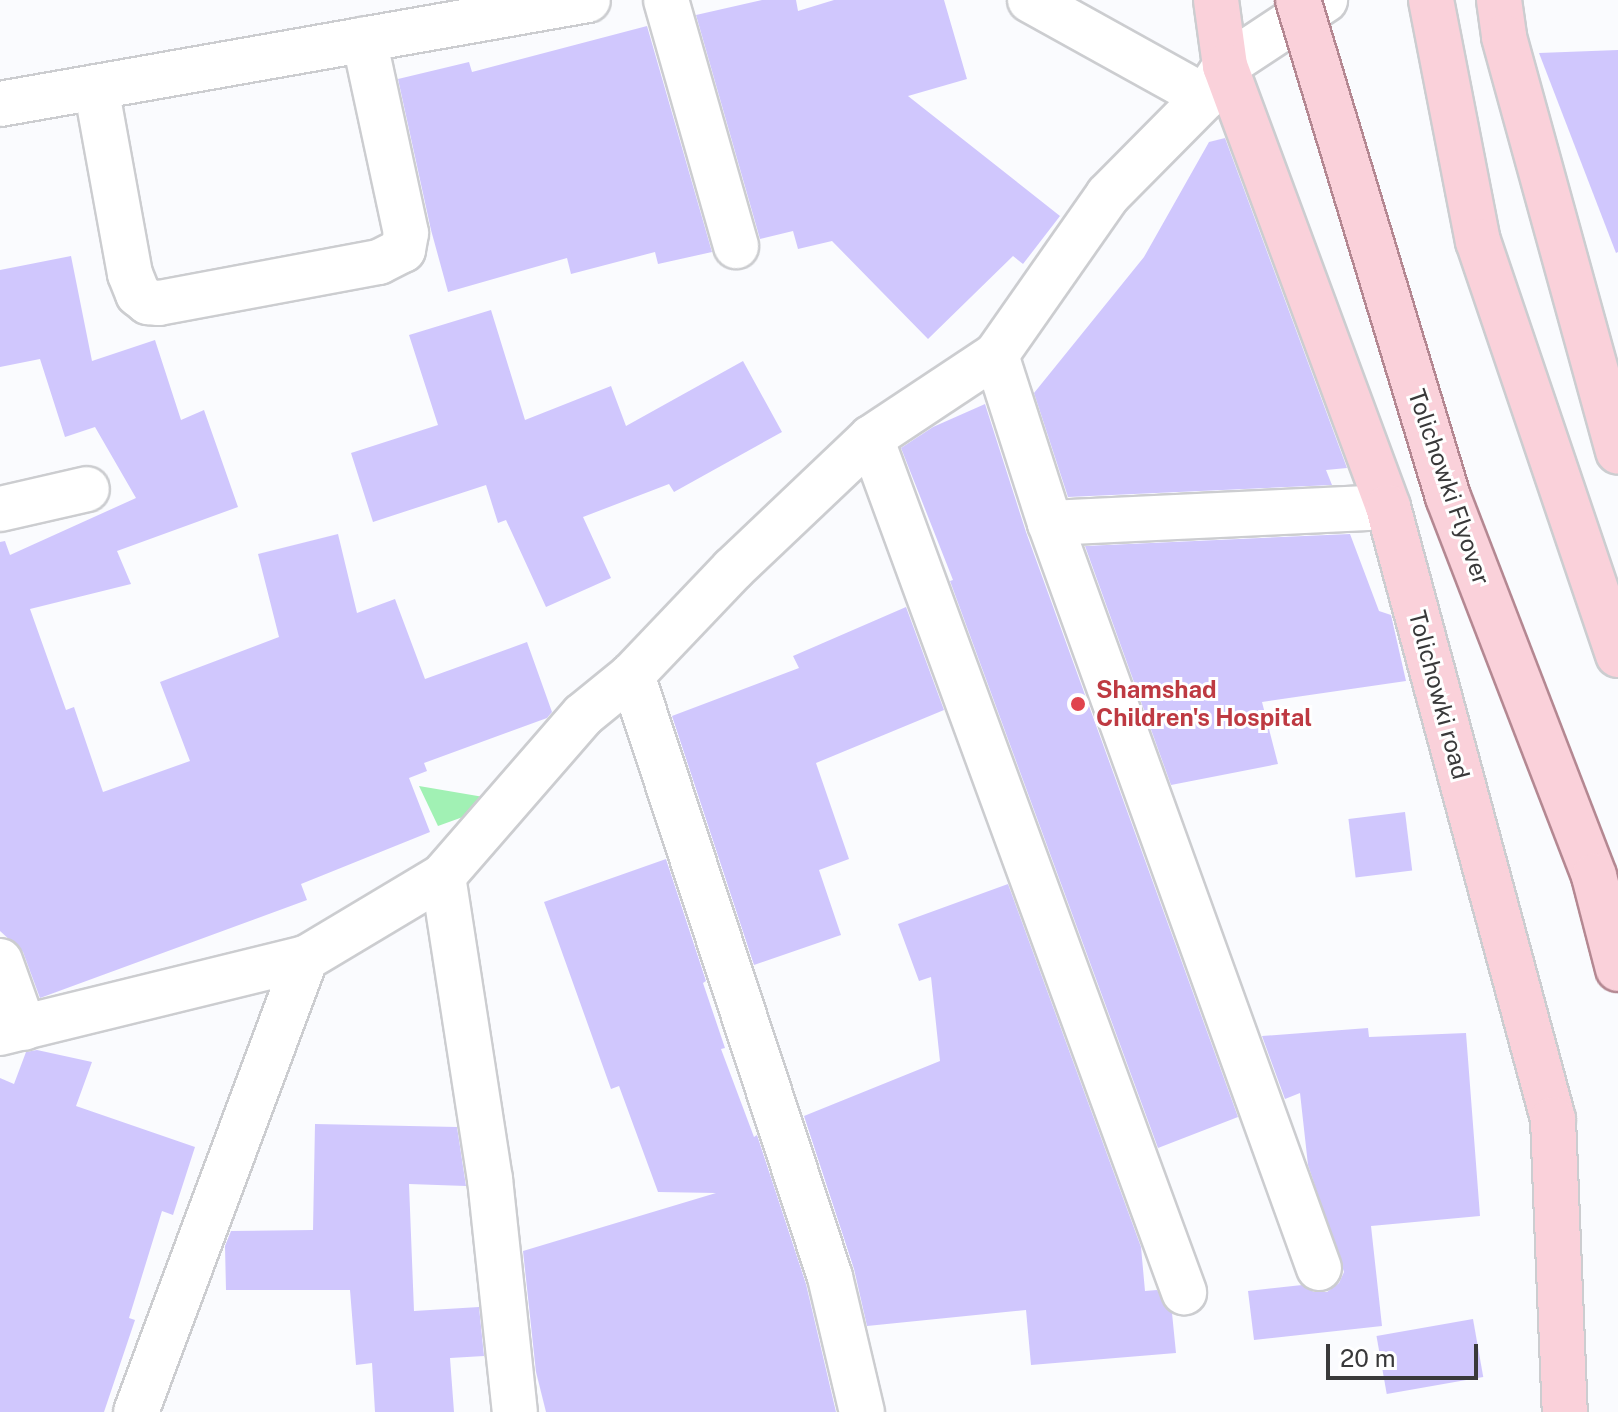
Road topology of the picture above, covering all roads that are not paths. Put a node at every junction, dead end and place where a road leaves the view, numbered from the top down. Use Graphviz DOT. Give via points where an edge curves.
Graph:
graph roads {
  1 [pos="586,0"];
  2 [pos="666,0"];
  3 [pos="1030,0"];
  4 [pos="1216,0"];
  5 [pos="1298,0"];
  6 [pos="1325,0"];
  7 [pos="1431,0"];
  8 [pos="1499,0"];
  9 [pos="364,39"];
  10 [pos="1215,82"];
  11 [pos="96,87"];
  12 [pos="0,104"];
  13 [pos="736,246"];
  14 [pos="996,355"];
  15 [pos="871,438"];
  16 [pos="1618,452"];
  17 [pos="87,489"];
  18 [pos="1388,507"];
  19 [pos="0,509"];
  20 [pos="1050,523"];
  21 [pos="1618,655"];
  22 [pos="632,675"];
  23 [pos="443,876"];
  24 [pos="306,958"];
  25 [pos="0,961"];
  26 [pos="1618,969"];
  27 [pos="12,1031"];
  28 [pos="1319,1268"];
  29 [pos="1184,1292"];
  30 [pos="136,1412"];
  31 [pos="515,1412"];
  32 [pos="862,1412"];
  33 [pos="1565,1412"];
  1 -- 9 [label="street"];
  2 -- 13 [label="street"];
  3 -- 10 [label="street"];
  4 -- 10 [label="main road, Tolichowki road"];
  5 -- 26 [label="main road, Tolichowki Flyover, bridge" via="1448,497 1594,876"];
  6 -- 10 [label="street"];
  7 -- 21 [label="main road" via="1478,241"];
  8 -- 16 [label="main road" via="1504,37"];
  9 -- 11 [label="street"];
  9 -- 11 [label="street" via="406,233 403,250 379,262 159,303 138,294 130,274"];
  10 -- 14 [label="street" via="1108,195"];
  10 -- 18 [label="main road, Tolichowki road"];
  11 -- 12 [label="street"];
  14 -- 15 [label="street"];
  14 -- 20 [label="street"];
  15 -- 22 [label="street" via="733,569"];
  15 -- 29 [label="street"];
  17 -- 19 [label="street"];
  18 -- 20 [label="street"];
  18 -- 33 [label="main road, Tolichowki road" via="1553,1119"];
  20 -- 28 [label="street"];
  22 -- 23 [label="street" via="583,715"];
  22 -- 32 [label="street" via="830,1277"];
  23 -- 24 [label="street"];
  23 -- 31 [label="street" via="490,1179"];
  24 -- 27 [label="street"];
  24 -- 30 [label="street"];
  25 -- 27 [label="street"];
}
